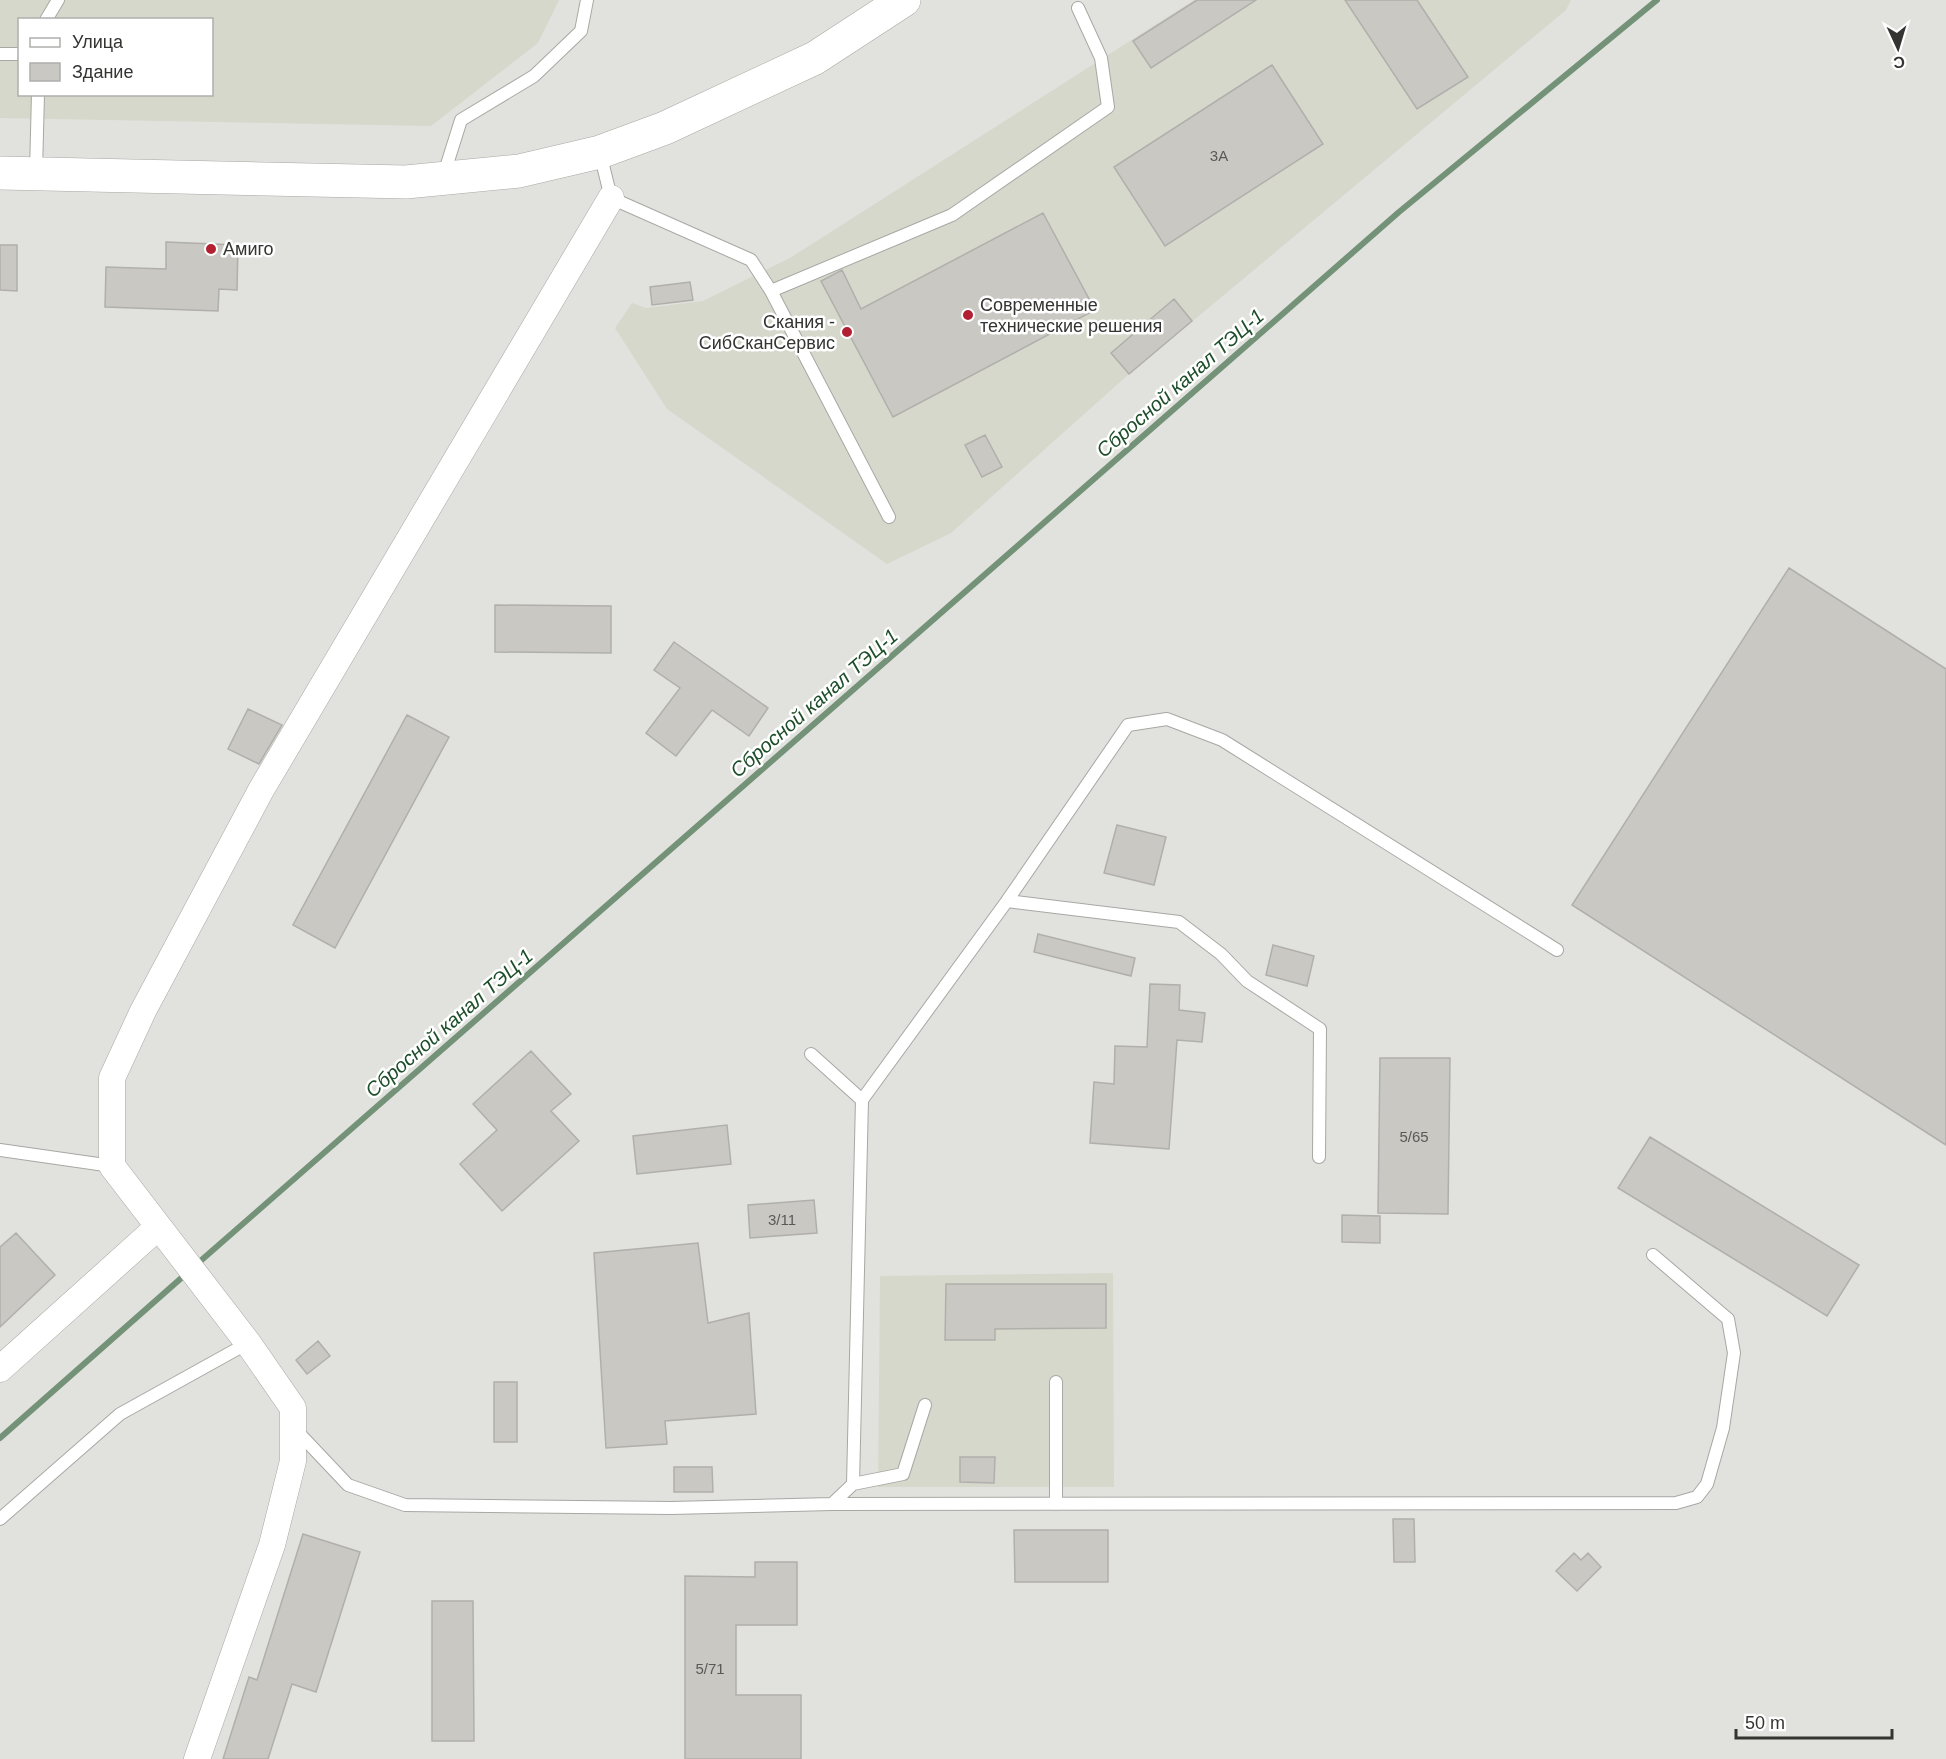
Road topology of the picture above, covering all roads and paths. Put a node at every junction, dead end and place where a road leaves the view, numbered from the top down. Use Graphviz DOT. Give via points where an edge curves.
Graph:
graph roads {
  1 [pos="58,0"];
  2 [pos="587,0"];
  3 [pos="904,0"];
  4 [pos="1078,8"];
  5 [pos="47,18"];
  6 [pos="0,54"];
  7 [pos="18,54"];
  8 [pos="38,96"];
  9 [pos="600,152"];
  10 [pos="0,173"];
  11 [pos="36,174"];
  12 [pos="443,178"];
  13 [pos="611,198"];
  14 [pos="771,291"];
  15 [pos="889,517"];
  16 [pos="1007,901"];
  17 [pos="1557,950"];
  18 [pos="811,1054"];
  19 [pos="862,1100"];
  20 [pos="0,1150"];
  21 [pos="1319,1157"];
  22 [pos="112,1166"];
  23 [pos="165,1236"];
  24 [pos="1653,1256"];
  25 [pos="248,1342"];
  26 [pos="0,1369"];
  27 [pos="1056,1382"];
  28 [pos="925,1405"];
  29 [pos="293,1427"];
  30 [pos="853,1484"];
  31 [pos="832,1504"];
  32 [pos="1056,1504"];
  33 [pos="0,1519"];
  34 [pos="197,1759"];
  1 -- 5 [label="lane"];
  2 -- 12 [label="lane" via="581,31 542,69 461,120"];
  3 -- 9 [label="main road" via="815,57 665,128"];
  4 -- 14 [label="lane" via="1101,58 1108,107 952,214"];
  6 -- 7 [label="lane"];
  8 -- 11 [label="lane"];
  9 -- 12 [label="main road" via="519,171"];
  9 -- 13 [label="lane"];
  10 -- 11 [label="main road"];
  11 -- 12 [label="main road" via="406,182"];
  13 -- 14 [label="lane" via="752,260"];
  13 -- 22 [label="street" via="261,790 143,1011 112,1078"];
  14 -- 15 [label="lane"];
  16 -- 17 [label="lane" via="1128,725 1167,719 1222,740"];
  16 -- 19 [label="lane"];
  16 -- 21 [label="lane" via="1179,922 1221,954 1247,981 1320,1029"];
  18 -- 19 [label="lane"];
  19 -- 30 [label="lane"];
  20 -- 22 [label="lane"];
  22 -- 23 [label="street"];
  23 -- 25 [label="street"];
  23 -- 26 [label="street"];
  24 -- 32 [label="lane" via="1728,1319 1734,1353 1723,1428 1707,1484 1697,1497 1676,1503"];
  25 -- 29 [label="street" via="293,1408"];
  25 -- 33 [label="lane" via="120,1414"];
  27 -- 32 [label="lane"];
  28 -- 30 [label="lane" via="903,1474"];
  29 -- 31 [label="lane" via="348,1485 405,1505 671,1508"];
  29 -- 34 [label="street" via="293,1461 272,1545"];
  30 -- 31 [label="lane"];
  31 -- 32 [label="lane"];
}
